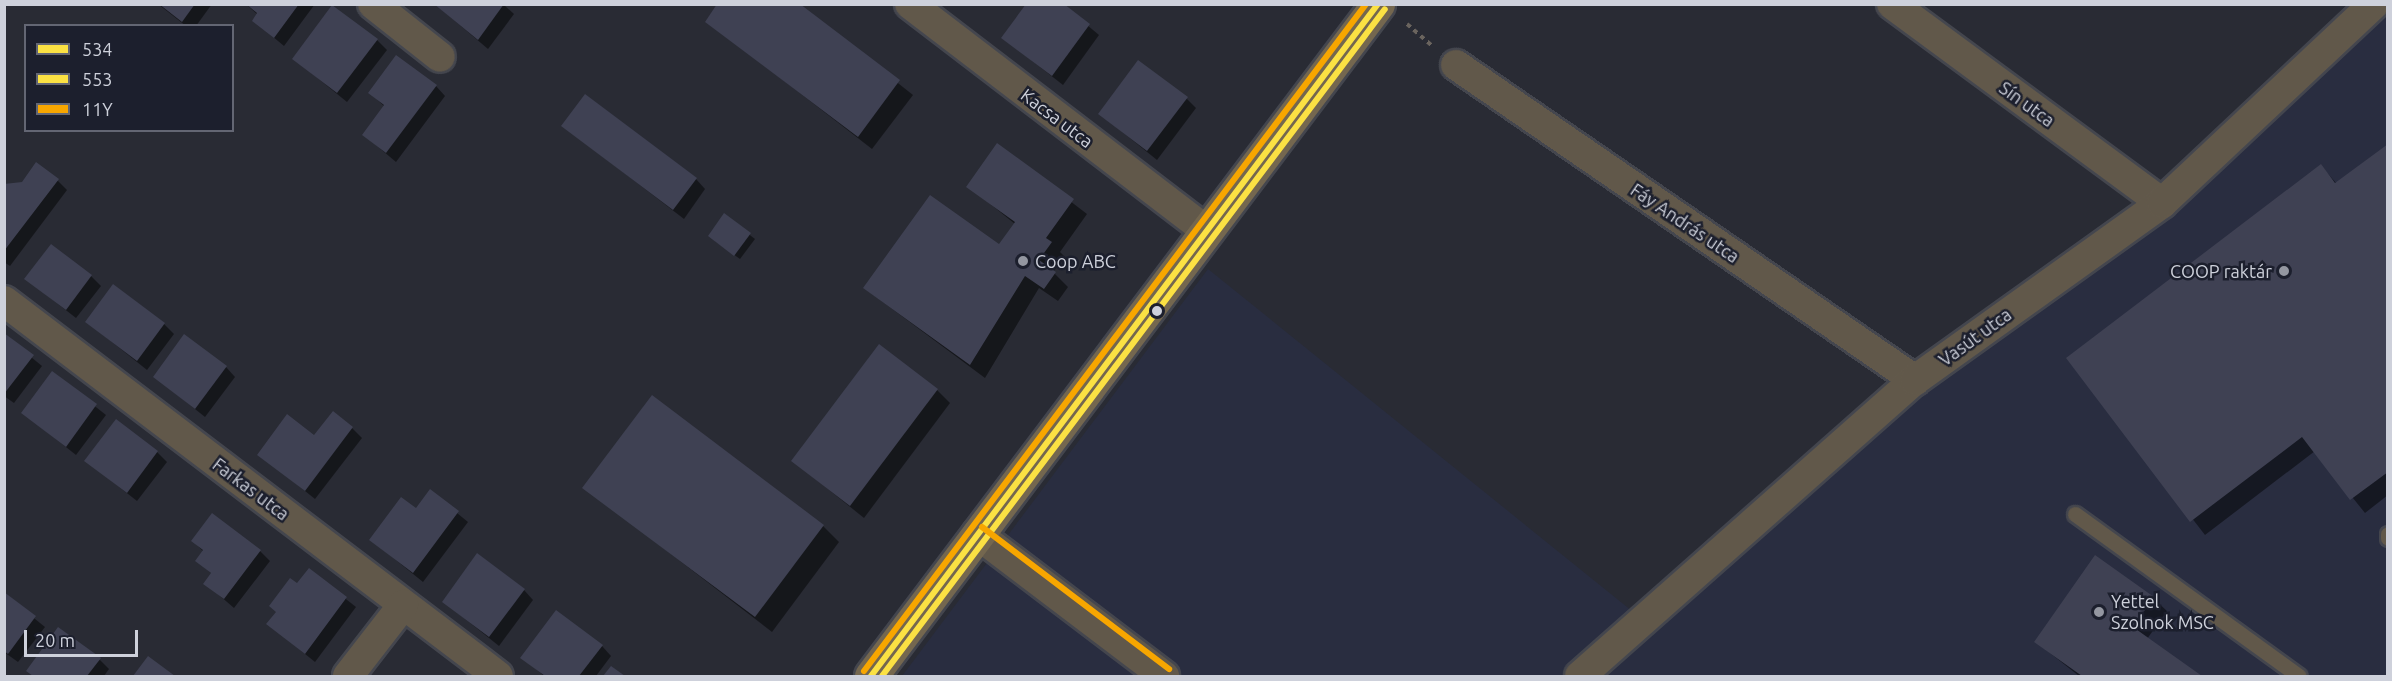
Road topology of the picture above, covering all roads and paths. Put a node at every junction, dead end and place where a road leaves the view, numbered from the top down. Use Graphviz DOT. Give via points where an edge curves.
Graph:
graph roads {
  1 [pos="373,4"];
  2 [pos="910,4"];
  3 [pos="1892,4"];
  4 [pos="2374,4"];
  5 [pos="1390,12"];
  6 [pos="440,57"];
  7 [pos="1456,65"];
  8 [pos="2162,203"];
  9 [pos="1206,230"];
  10 [pos="4,300"];
  11 [pos="1915,380"];
  12 [pos="2075,514"];
  13 [pos="977,534"];
  14 [pos="403,605"];
  15 [pos="348,676"];
  16 [pos="498,676"];
  17 [pos="871,676"];
  18 [pos="1164,676"];
  19 [pos="1580,676"];
  20 [pos="2299,676"];
  1 -- 6 [label="street"];
  2 -- 9 [label="street, Kacsa utca"];
  3 -- 8 [label="street, Sín utca"];
  4 -- 8 [label="street, Vasút utca"];
  5 -- 7 [label="path"];
  5 -- 9 [label="main road"];
  7 -- 11 [label="street, Fáy András utca"];
  8 -- 11 [label="street, Vasút utca"];
  9 -- 13 [label="main road"];
  10 -- 14 [label="street, Farkas utca"];
  11 -- 19 [label="street, Vasút utca"];
  12 -- 20 [label="lane"];
  13 -- 17 [label="main road"];
  13 -- 18 [label="street"];
  14 -- 15 [label="street"];
  14 -- 16 [label="street, Farkas utca"];
}
